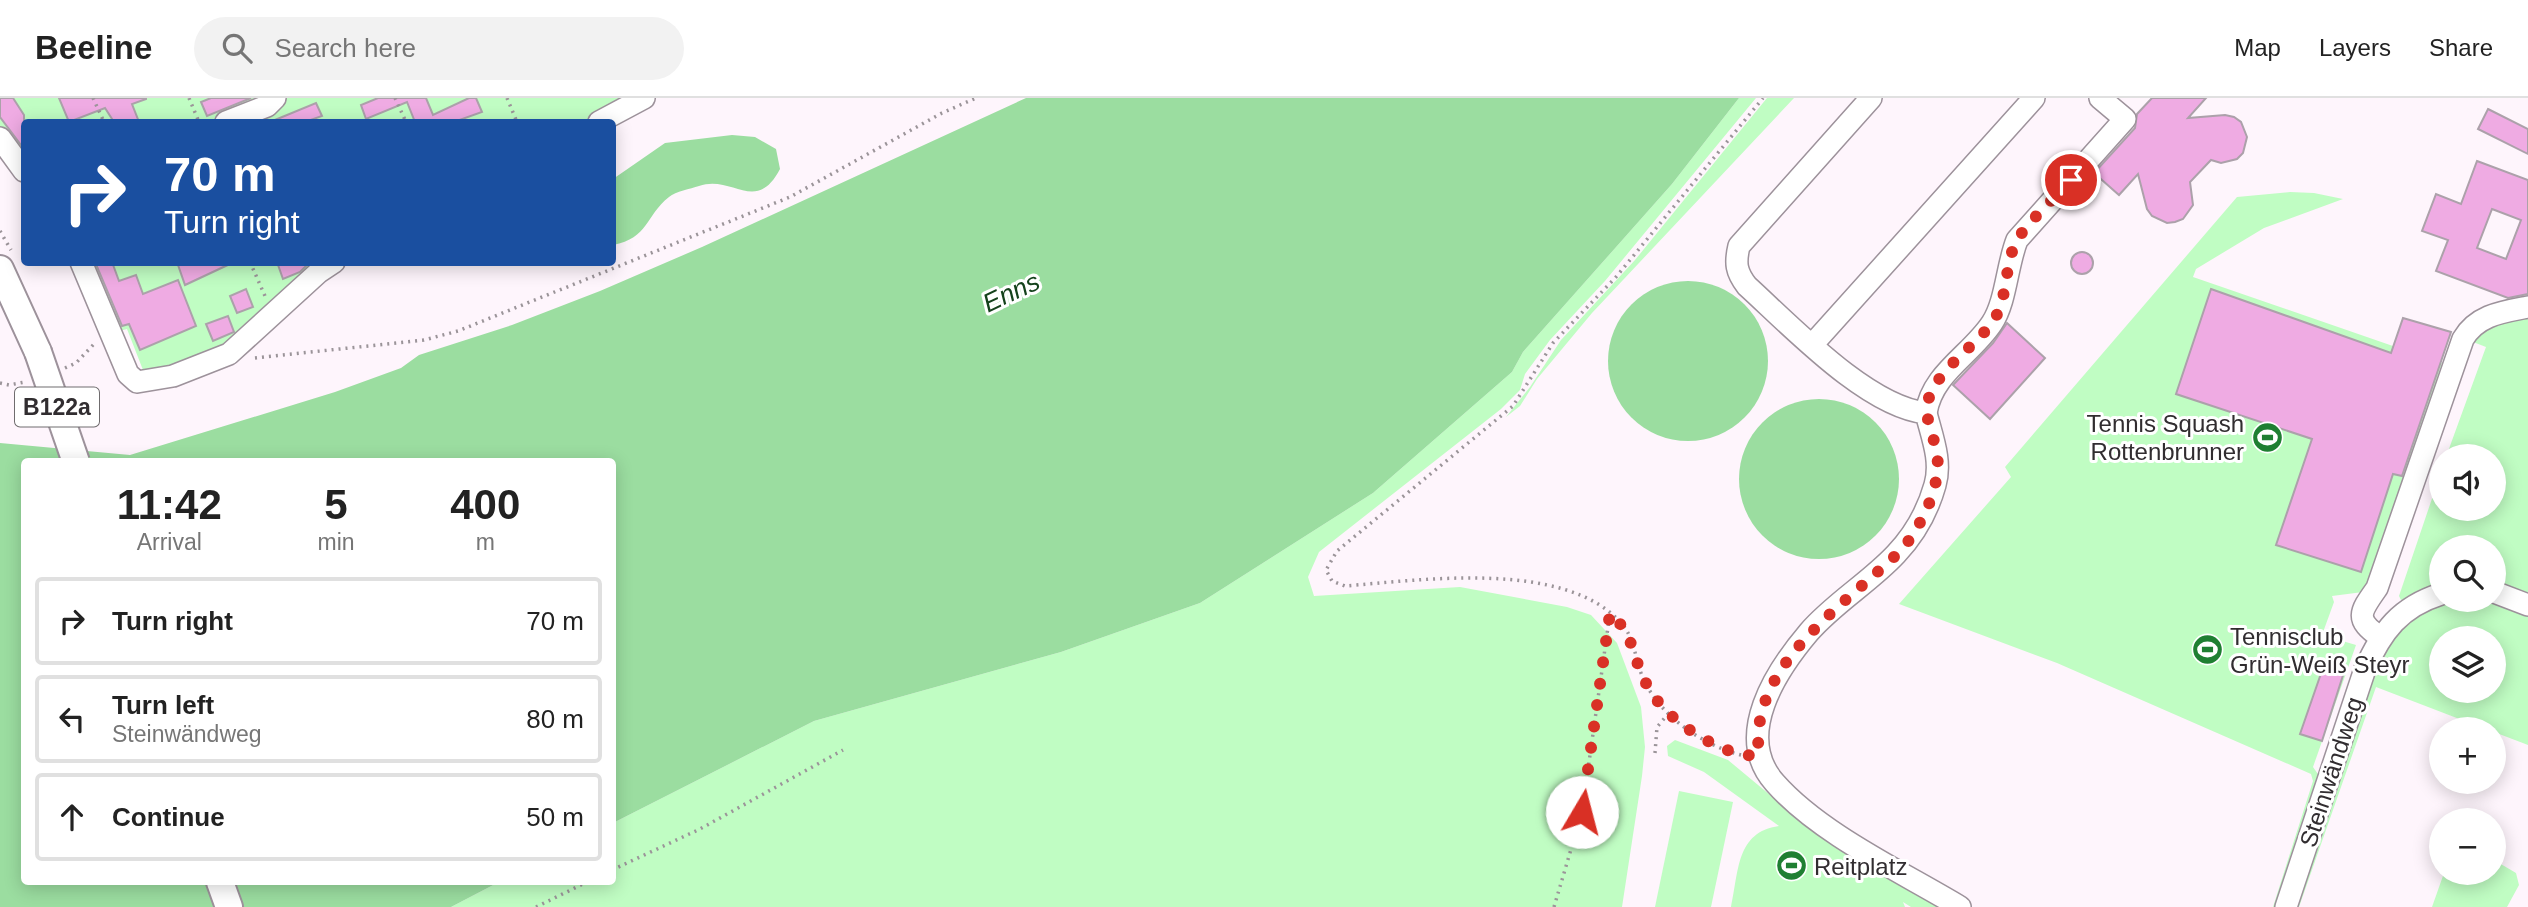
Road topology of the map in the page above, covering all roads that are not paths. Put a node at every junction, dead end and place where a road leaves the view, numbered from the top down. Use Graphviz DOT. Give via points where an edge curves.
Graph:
graph roads {
  1 [pos="275,98"];
  2 [pos="644,98"];
  3 [pos="1871,98"];
  4 [pos="2034,98"];
  5 [pos="2100,98"];
  6 [pos="234,119"];
  7 [pos="605,119"];
  8 [pos="0,138"];
  9 [pos="21,167"];
  10 [pos="83,266"];
  11 [pos="328,266"];
  12 [pos="0,269"];
  13 [pos="2528,307"];
  14 [pos="1812,345"];
  15 [pos="1926,413"];
  16 [pos="75,458"];
  17 [pos="2506,597"];
  18 [pos="2429,598"];
  19 [pos="2528,605"];
  20 [pos="2380,637"];
  21 [pos="221,885"];
  22 [pos="229,907"];
  23 [pos="1960,907"];
  24 [pos="2286,907"];
  1 -- 6 [label="street" via="267,106"];
  2 -- 7 [label="street"];
  3 -- 14 [label="street" via="1739,246 1735,260 1746,286"];
  4 -- 14 [label="street"];
  5 -- 15 [label="street" via="2125,119 2017,240 1993,322 1935,385"];
  8 -- 9 [label="street"];
  10 -- 11 [label="street" via="132,380 149,381 229,354"];
  12 -- 16 [label="main road, B122a, bridge" via="38,352"];
  13 -- 20 [label="street" via="2483,318 2463,339 2377,588 2365,605 2365,626"];
  14 -- 15 [label="street" via="1852,380"];
  15 -- 23 [label="street" via="1938,472 1913,534 1810,631 1767,694 1757,739 1769,776 1804,811"];
  17 -- 19 [label="street"];
  18 -- 20 [label="street, Steinwändweg" via="2403,614"];
  20 -- 24 [label="street, Steinwändweg"];
  21 -- 22 [label="main road"];
}
